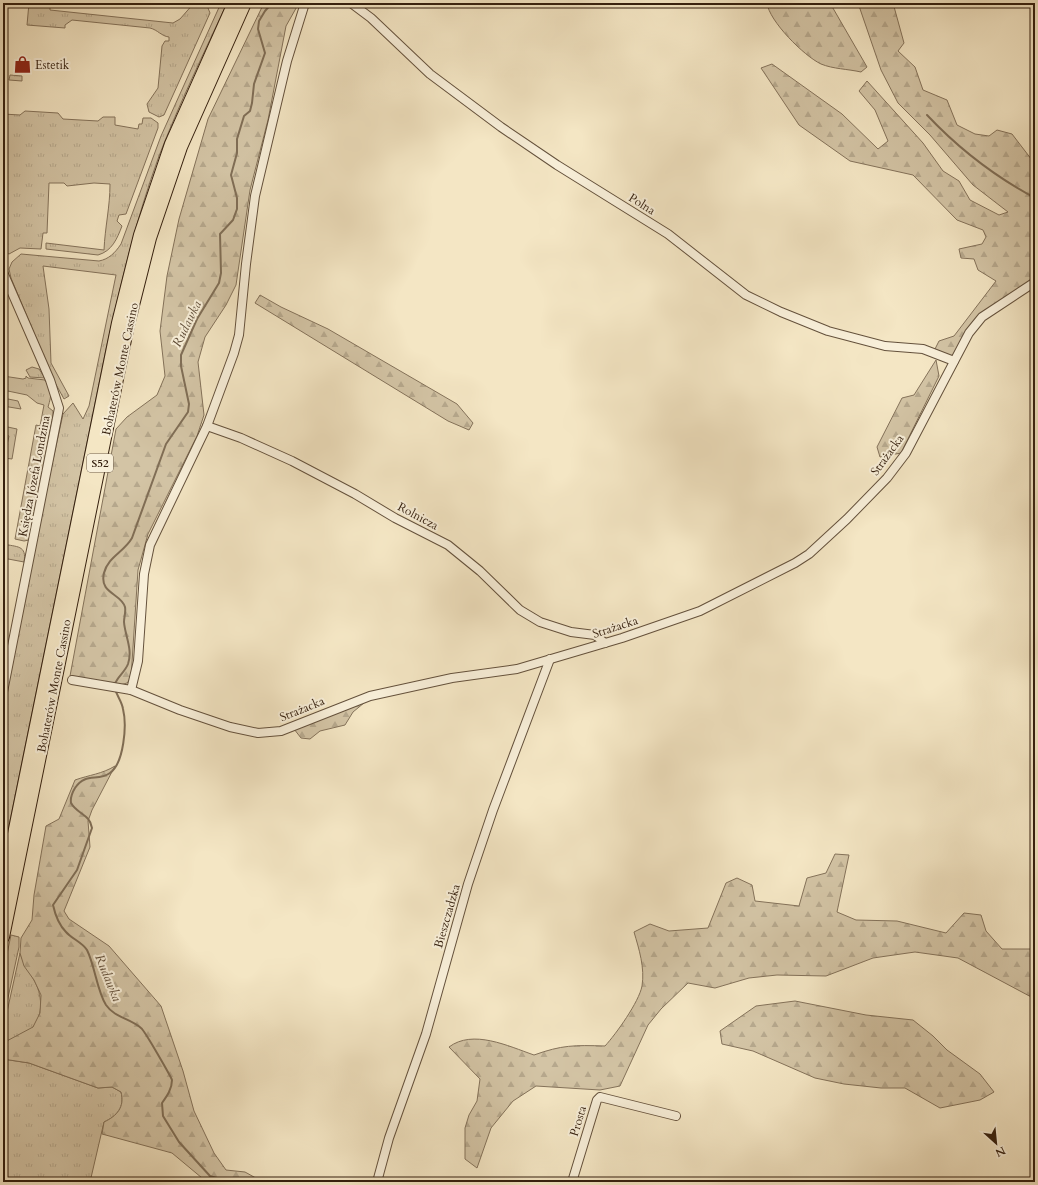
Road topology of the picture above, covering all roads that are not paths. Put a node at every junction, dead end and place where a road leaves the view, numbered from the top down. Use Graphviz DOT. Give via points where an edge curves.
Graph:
graph roads {
  1 [pos="234,3"];
  2 [pos="245,3"];
  3 [pos="305,3"];
  4 [pos="350,3"];
  5 [pos="3,272"];
  6 [pos="1035,282"];
  7 [pos="954,361"];
  8 [pos="207,426"];
  9 [pos="605,643"];
  10 [pos="550,659"];
  11 [pos="72,680"];
  12 [pos="132,690"];
  13 [pos="3,692"];
  14 [pos="3,888"];
  15 [pos="3,937"];
  16 [pos="676,1116"];
  17 [pos="377,1182"];
  18 [pos="572,1182"];
  1 -- 14 [label="highway, Bohaterów Monte Cassino / S52" via="172,144 140,235 118,323"];
  2 -- 15 [label="highway, Bohaterów Monte Cassino / S52" via="181,148 150,238 128,326"];
  3 -- 8 [label="street" via="287,61 255,196 239,335 230,369"];
  4 -- 7 [label="street, Polna" via="370,18 430,74 501,127 668,234 746,295 828,331 884,346 923,349"];
  5 -- 13 [label="street, Księdza Józefa Londzina" via="50,380 59,408"];
  6 -- 7 [label="street, Strażacka" via="982,317 969,333"];
  7 -- 9 [label="street, Strażacka" via="906,453 887,478 809,554 700,610"];
  8 -- 9 [label="street, Rolnicza" via="292,461 448,545 480,571 520,610 540,622 571,632 594,635"];
  8 -- 12 [label="street" via="150,545 144,574 138,661"];
  9 -- 10 [label="street, Strażacka"];
  10 -- 12 [label="street, Strażacka" via="517,669 452,678 370,696 281,731 258,733 230,727 180,710"];
  10 -- 17 [label="street, Bieszczadzka" via="468,884 426,1034 389,1138"];
  11 -- 12 [label="street, Strażacka"];
  16 -- 18 [label="street, Prosta" via="600,1097"];
}
